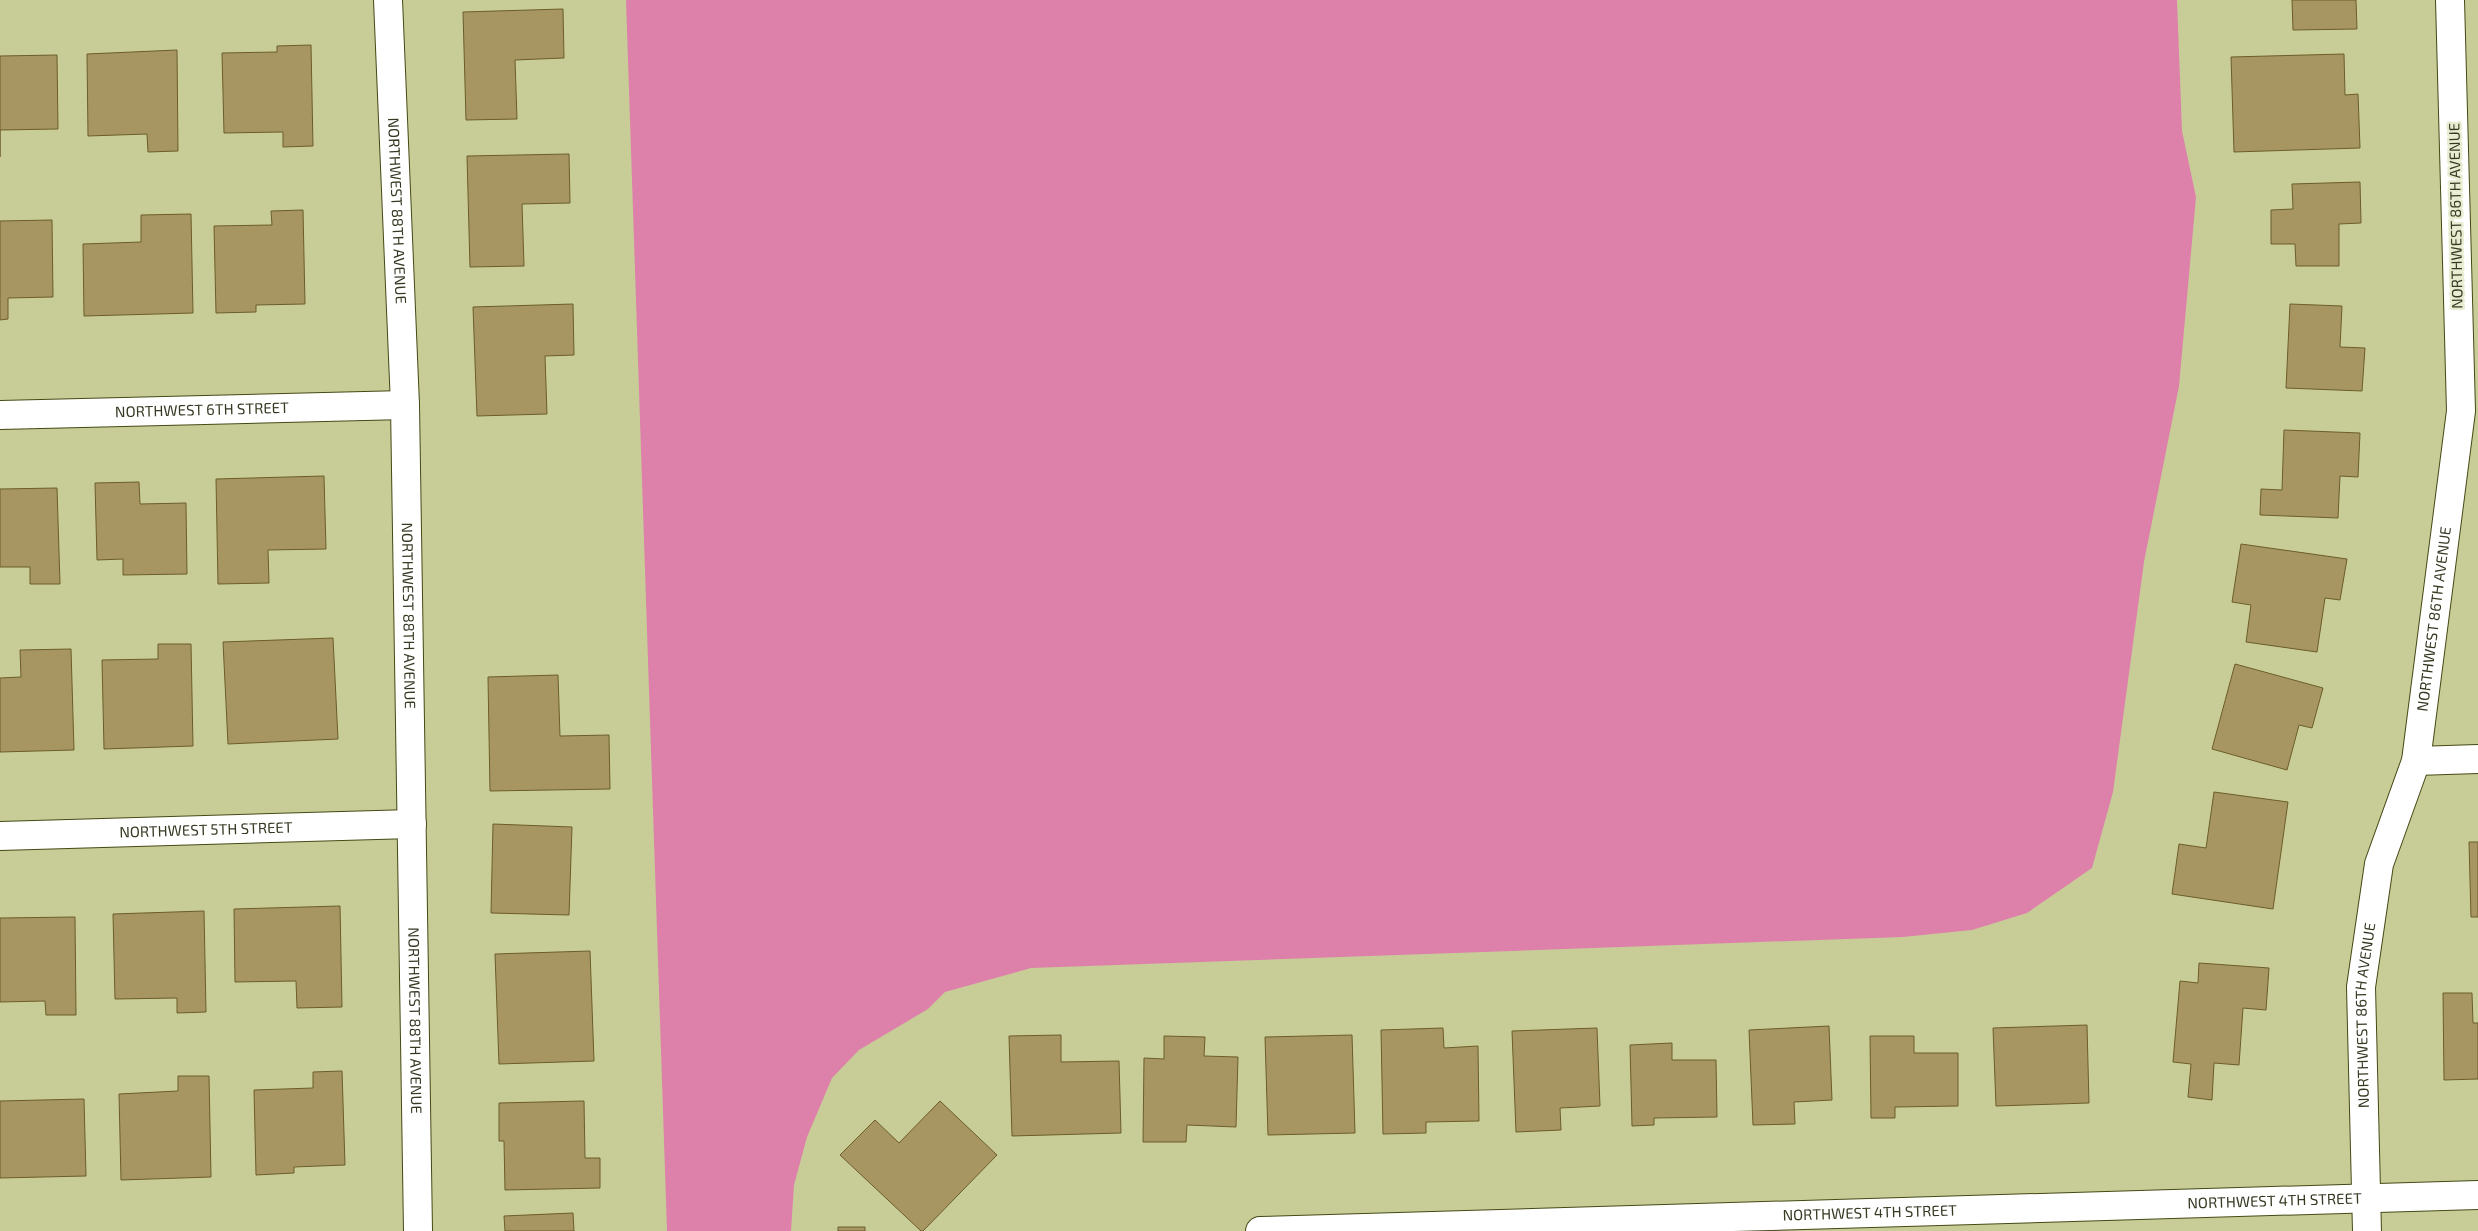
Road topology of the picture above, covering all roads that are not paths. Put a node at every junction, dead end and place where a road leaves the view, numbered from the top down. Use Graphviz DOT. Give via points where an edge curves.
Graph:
graph roads {
  1 [pos="388,0"];
  2 [pos="2450,0"];
  3 [pos="405,405"];
  4 [pos="0,415"];
  5 [pos="2478,759"];
  6 [pos="2416,761"];
  7 [pos="412,824"];
  8 [pos="0,836"];
  9 [pos="2478,1195"];
  10 [pos="2367,1198"];
  11 [pos="418,1231"];
  12 [pos="1260,1231"];
  13 [pos="2367,1231"];
  1 -- 3 [label="street, NORTHWEST 88TH AVENUE"];
  2 -- 6 [label="street, NORTHWEST 86TH AVENUE" via="2461,412"];
  3 -- 4 [label="street, NORTHWEST 6TH STREET"];
  3 -- 7 [label="street, NORTHWEST 88TH AVENUE"];
  5 -- 6 [label="street"];
  6 -- 10 [label="street, NORTHWEST 86TH AVENUE" via="2379,864 2361,987"];
  7 -- 8 [label="street, NORTHWEST 5TH STREET"];
  7 -- 11 [label="street, NORTHWEST 88TH AVENUE"];
  9 -- 10 [label="street, NORTHWEST 4TH STREET"];
  10 -- 12 [label="street, NORTHWEST 4TH STREET"];
  10 -- 13 [label="street, NORTHWEST 86TH AVENUE"];
}
